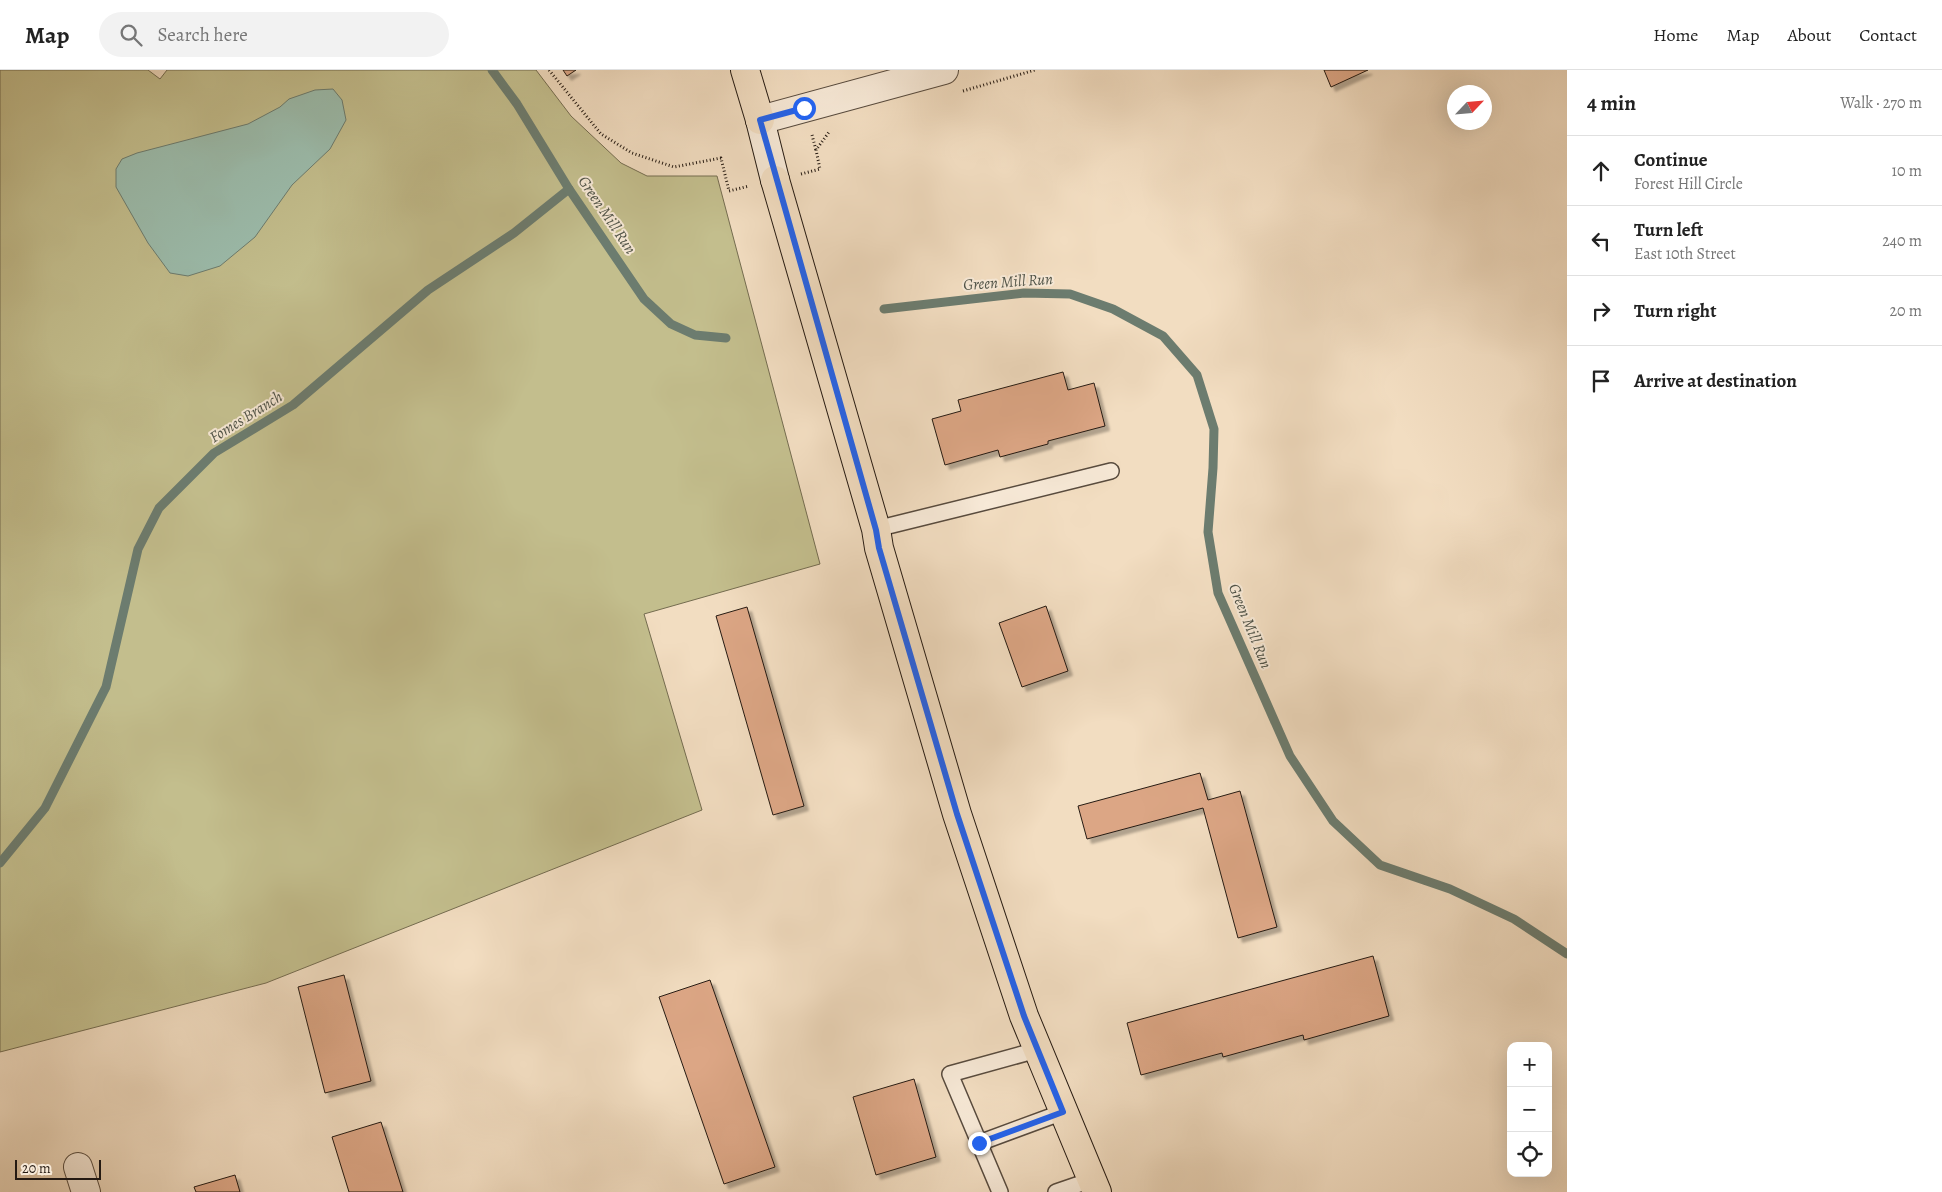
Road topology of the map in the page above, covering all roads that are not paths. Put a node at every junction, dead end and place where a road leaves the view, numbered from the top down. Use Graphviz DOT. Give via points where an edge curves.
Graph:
graph roads {
  1 [pos="745,70"];
  2 [pos="944,70"];
  3 [pos="760,120"];
  4 [pos="775,180"];
  5 [pos="1111,470"];
  6 [pos="876,530"];
  7 [pos="1037,1050"];
  8 [pos="1063,1112"];
  9 [pos="979,1143"];
  10 [pos="1094,1186"];
  11 [pos="1000,1192"];
  12 [pos="1056,1192"];
  1 -- 3 [label="main road"];
  2 -- 3 [label="street"];
  3 -- 4 [label="street"];
  4 -- 6 [label="main road"];
  5 -- 6 [label="lane"];
  6 -- 7 [label="main road" via="957,814"];
  7 -- 8 [label="main road"];
  7 -- 9 [label="lane" via="950,1074"];
  8 -- 9 [label="lane"];
  8 -- 10 [label="main road"];
  9 -- 11 [label="lane"];
  10 -- 12 [label="lane"];
}
